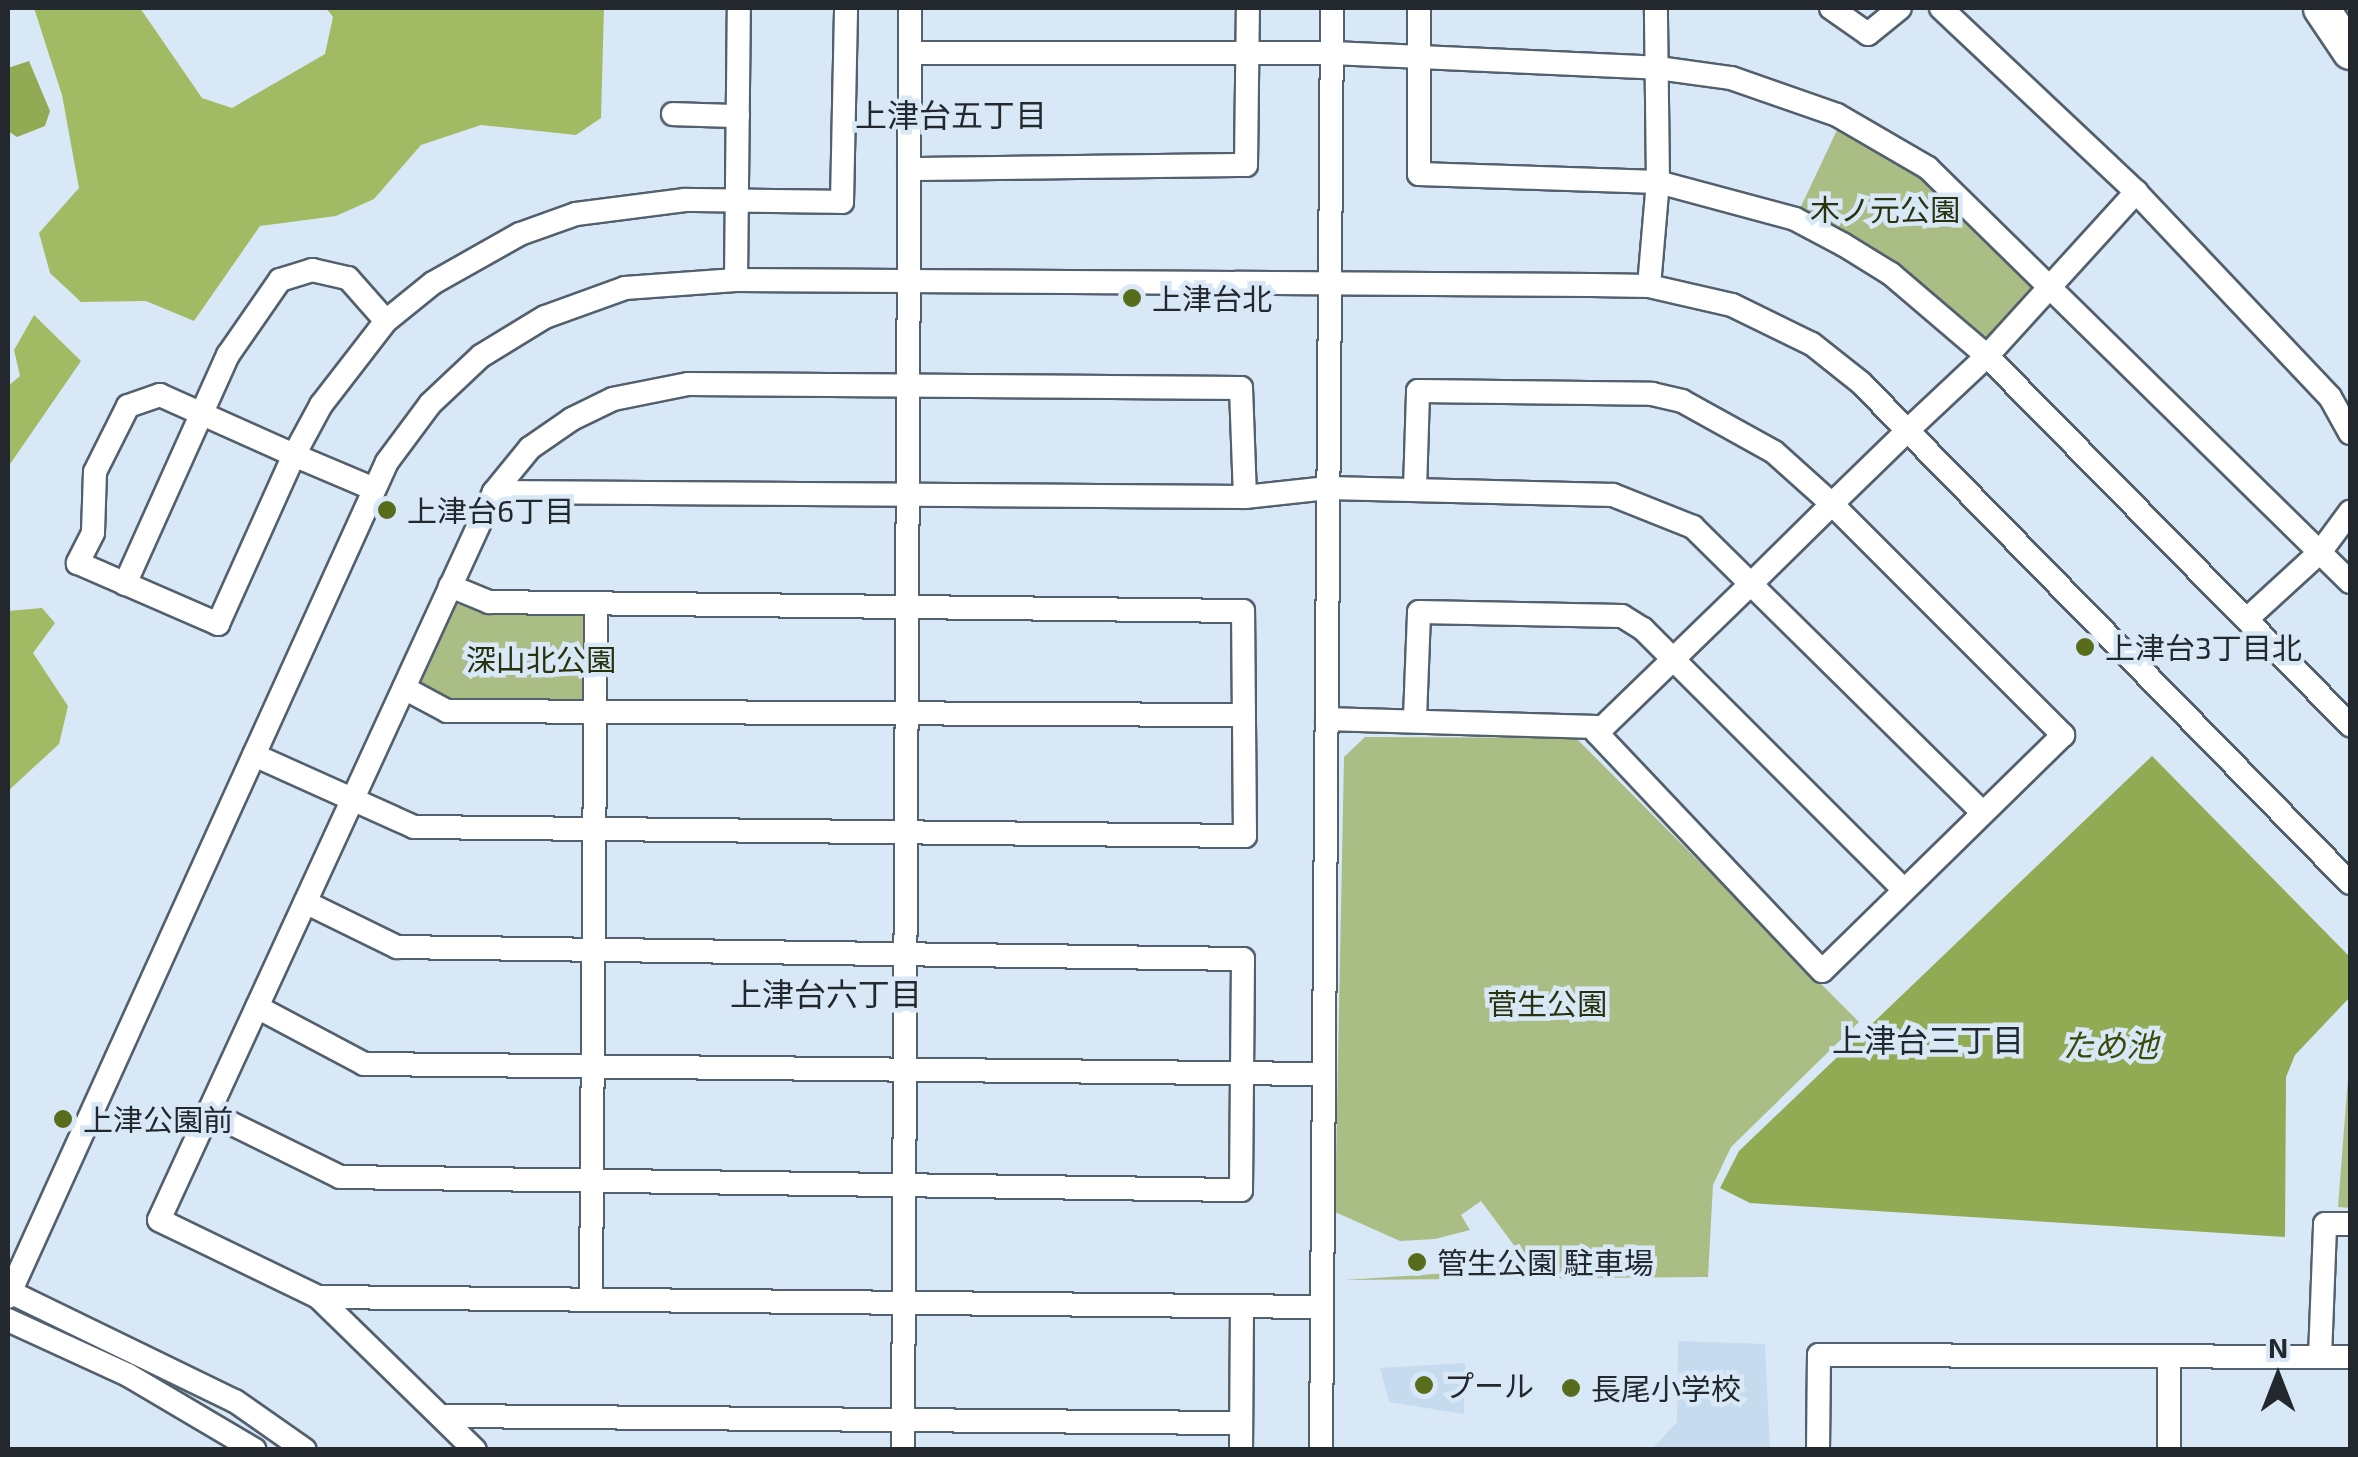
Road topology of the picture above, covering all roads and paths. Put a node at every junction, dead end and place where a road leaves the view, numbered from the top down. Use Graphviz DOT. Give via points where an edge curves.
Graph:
graph roads {
  1 [pos="739,8"];
  2 [pos="846,8"];
  3 [pos="910,8"];
  4 [pos="1248,8"];
  5 [pos="1332,8"];
  6 [pos="1419,8"];
  7 [pos="1656,8"];
  8 [pos="1831,8"];
  9 [pos="1900,8"];
  10 [pos="1941,8"];
  11 [pos="2321,8"];
  12 [pos="2350,50"];
  13 [pos="910,53"];
  14 [pos="1248,53"];
  15 [pos="1332,53"];
  16 [pos="1420,58"];
  17 [pos="1658,68"];
  18 [pos="673,114"];
  19 [pos="738,116"];
  20 [pos="909,169"];
  21 [pos="1658,182"];
  22 [pos="2136,192"];
  23 [pos="736,201"];
  24 [pos="736,280"];
  25 [pos="907,282"];
  26 [pos="1331,283"];
  27 [pos="2051,283"];
  28 [pos="1649,286"];
  29 [pos="386,321"];
  30 [pos="1987,356"];
  31 [pos="908,386"];
  32 [pos="201,412"];
  33 [pos="1906,431"];
  34 [pos="2350,433"];
  35 [pos="294,455"];
  36 [pos="1328,488"];
  37 [pos="1415,488"];
  38 [pos="374,489"];
  39 [pos="494,492"];
  40 [pos="1246,497"];
  41 [pos="908,498"];
  42 [pos="1832,504"];
  43 [pos="2350,512"];
  44 [pos="2321,551"];
  45 [pos="2350,582"];
  46 [pos="1752,583"];
  47 [pos="125,584"];
  48 [pos="450,586"];
  49 [pos="596,604"];
  50 [pos="907,607"];
  51 [pos="2248,618"];
  52 [pos="1673,660"];
  53 [pos="404,688"];
  54 [pos="596,712"];
  55 [pos="907,714"];
  56 [pos="1242,715"];
  57 [pos="1415,718"];
  58 [pos="1327,720"];
  59 [pos="2350,725"];
  60 [pos="1603,727"];
  61 [pos="254,755"];
  62 [pos="352,799"];
  63 [pos="1982,813"];
  64 [pos="595,829"];
  65 [pos="906,832"];
  66 [pos="2350,883"];
  67 [pos="1902,888"];
  68 [pos="305,902"];
  69 [pos="594,950"];
  70 [pos="906,954"];
  71 [pos="257,1007"];
  72 [pos="593,1066"];
  73 [pos="905,1070"];
  74 [pos="1242,1073"];
  75 [pos="1324,1074"];
  76 [pos="208,1112"];
  77 [pos="592,1181"];
  78 [pos="904,1186"];
  79 [pos="2350,1224"];
  80 [pos="8,1293"];
  81 [pos="318,1297"];
  82 [pos="592,1300"];
  83 [pos="904,1303"];
  84 [pos="1242,1306"];
  85 [pos="1322,1307"];
  86 [pos="8,1320"];
  87 [pos="2169,1356"];
  88 [pos="2320,1357"];
  89 [pos="2350,1357"];
  90 [pos="447,1416"];
  91 [pos="904,1420"];
  92 [pos="1241,1423"];
  93 [pos="255,1450"];
  94 [pos="305,1450"];
  95 [pos="475,1450"];
  96 [pos="903,1450"];
  97 [pos="1241,1450"];
  98 [pos="1322,1450"];
  99 [pos="1818,1450"];
  100 [pos="2169,1450"];
  1 -- 19 [label="street"];
  2 -- 23 [label="street" via="842,202"];
  3 -- 13 [label="street"];
  4 -- 14 [label="street"];
  5 -- 15 [label="street"];
  6 -- 16 [label="street"];
  7 -- 17 [label="street"];
  8 -- 9 [label="street" via="1868,34"];
  10 -- 22 [label="street"];
  11 -- 12 [label="highway"];
  13 -- 14 [label="street"];
  13 -- 20 [label="street"];
  14 -- 15 [label="street"];
  14 -- 20 [label="street" via="1246,165"];
  15 -- 16 [label="street"];
  15 -- 26 [label="street"];
  16 -- 17 [label="street"];
  16 -- 21 [label="street" via="1419,174"];
  17 -- 21 [label="street"];
  17 -- 27 [label="street" via="1731,78 1837,115 1928,168"];
  18 -- 19 [label="street"];
  19 -- 23 [label="street"];
  20 -- 25 [label="street"];
  21 -- 28 [label="street"];
  21 -- 30 [label="street" via="1796,219 1891,274"];
  22 -- 27 [label="street"];
  22 -- 34 [label="street" via="2330,397"];
  23 -- 24 [label="street"];
  23 -- 29 [label="street" via="651,202 576,214 474,256"];
  24 -- 25 [label="street"];
  24 -- 38 [label="street" via="624,288 511,334 430,404"];
  25 -- 26 [label="street"];
  25 -- 31 [label="street"];
  26 -- 28 [label="street"];
  26 -- 36 [label="street"];
  27 -- 30 [label="street"];
  27 -- 44 [label="street"];
  28 -- 33 [label="street" via="1732,305 1777,324 1845,369"];
  29 -- 32 [label="street" via="348,278 312,270 280,280 228,355"];
  29 -- 35 [label="street" via="321,405"];
  30 -- 33 [label="street"];
  30 -- 51 [label="street"];
  31 -- 39 [label="street" via="688,384 613,399 530,448"];
  31 -- 40 [label="street" via="1241,388"];
  31 -- 41 [label="street"];
  32 -- 35 [label="street"];
  32 -- 47 [label="street"];
  32 -- 47 [label="street" via="160,395 128,406 95,472 93,533 78,563"];
  33 -- 42 [label="street"];
  33 -- 66 [label="street"];
  35 -- 38 [label="street"];
  35 -- 47 [label="street" via="218,624"];
  36 -- 37 [label="street"];
  36 -- 40 [label="street"];
  36 -- 58 [label="street"];
  37 -- 42 [label="street" via="1418,390 1652,394 1682,400 1744,431"];
  37 -- 46 [label="street" via="1614,496 1692,527"];
  38 -- 61 [label="street"];
  39 -- 41 [label="street"];
  39 -- 48 [label="street"];
  40 -- 41 [label="street"];
  41 -- 50 [label="street"];
  42 -- 46 [label="street"];
  42 -- 63 [label="street" via="2063,736"];
  43 -- 44 [label="street"];
  44 -- 45 [label="street"];
  44 -- 51 [label="street"];
  46 -- 52 [label="street"];
  46 -- 63 [label="street"];
  48 -- 49 [label="street" via="489,602"];
  48 -- 53 [label="street"];
  49 -- 50 [label="street"];
  49 -- 54 [label="street"];
  50 -- 55 [label="street"];
  50 -- 56 [label="street" via="1243,611"];
  51 -- 59 [label="street"];
  52 -- 57 [label="street" via="1622,616 1418,612"];
  52 -- 60 [label="street"];
  52 -- 67 [label="street"];
  53 -- 54 [label="street" via="446,711"];
  53 -- 62 [label="street"];
  54 -- 55 [label="street"];
  54 -- 64 [label="street"];
  55 -- 56 [label="street"];
  55 -- 65 [label="street"];
  56 -- 65 [label="street" via="1245,836"];
  57 -- 58 [label="street"];
  57 -- 60 [label="street"];
  58 -- 75 [label="street"];
  60 -- 67 [label="street" via="1596,732 1698,846 1822,971"];
  61 -- 62 [label="street"];
  61 -- 80 [label="street"];
  62 -- 64 [label="street" via="414,827"];
  62 -- 68 [label="street"];
  63 -- 67 [label="street"];
  64 -- 65 [label="street"];
  64 -- 69 [label="street"];
  65 -- 70 [label="street"];
  68 -- 69 [label="street" via="398,947"];
  68 -- 71 [label="street"];
  69 -- 70 [label="street"];
  69 -- 72 [label="street"];
  70 -- 73 [label="street"];
  70 -- 74 [label="street" via="1243,959"];
  71 -- 72 [label="street" via="364,1064"];
  71 -- 76 [label="street"];
  72 -- 73 [label="street"];
  72 -- 77 [label="street"];
  73 -- 74 [label="street"];
  73 -- 78 [label="street"];
  74 -- 75 [label="street"];
  74 -- 78 [label="street" via="1241,1190"];
  75 -- 85 [label="street"];
  76 -- 77 [label="street" via="340,1178"];
  76 -- 81 [label="street" via="159,1220"];
  77 -- 78 [label="street"];
  77 -- 82 [label="street"];
  78 -- 83 [label="street"];
  79 -- 88 [label="street" via="2325,1224"];
  80 -- 94 [label="street" via="235,1401"];
  81 -- 82 [label="street"];
  81 -- 90 [label="street"];
  82 -- 83 [label="street"];
  83 -- 84 [label="street"];
  83 -- 91 [label="street"];
  84 -- 85 [label="street"];
  84 -- 92 [label="street"];
  85 -- 98 [label="street"];
  86 -- 93 [label="street" via="128,1376"];
  87 -- 88 [label="street"];
  87 -- 99 [label="street" via="1819,1355"];
  87 -- 100 [label="street"];
  88 -- 89 [label="street"];
  90 -- 91 [label="street"];
  90 -- 95 [label="street"];
  91 -- 92 [label="street"];
  91 -- 96 [label="street"];
  92 -- 97 [label="street"];
}
